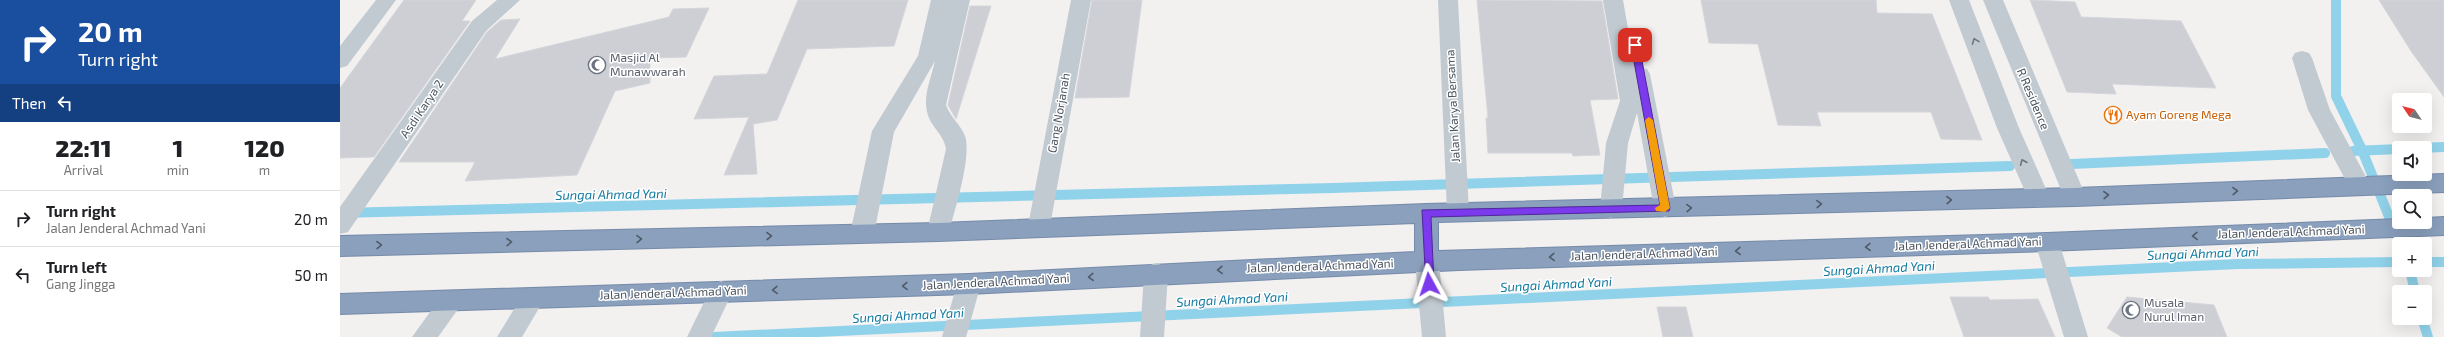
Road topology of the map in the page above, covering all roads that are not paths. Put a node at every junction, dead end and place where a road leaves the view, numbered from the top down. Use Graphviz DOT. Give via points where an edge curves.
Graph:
graph roads {
  1 [pos="386,0"];
  2 [pos="510,0"];
  3 [pos="941,0"];
  4 [pos="960,0"];
  5 [pos="1081,0"];
  6 [pos="1448,0"];
  7 [pos="1613,0"];
  8 [pos="1627,0"];
  9 [pos="1960,0"];
  10 [pos="1993,0"];
  11 [pos="2302,58"];
  12 [pos="340,61"];
  13 [pos="1991,82"];
  14 [pos="2026,83"];
  15 [pos="2444,183"];
  16 [pos="2360,186"];
  17 [pos="2075,197"];
  18 [pos="2038,198"];
  19 [pos="1665,208"];
  20 [pos="1611,209"];
  21 [pos="1458,212"];
  22 [pos="1426,213"];
  23 [pos="341,223"];
  24 [pos="1039,226"];
  25 [pos="2444,226"];
  26 [pos="938,232"];
  27 [pos="862,234"];
  28 [pos="340,246"];
  29 [pos="2050,252"];
  30 [pos="1427,262"];
  31 [pos="1156,273"];
  32 [pos="969,284"];
  33 [pos="721,291"];
  34 [pos="533,298"];
  35 [pos="452,301"];
  36 [pos="342,306"];
  37 [pos="956,329"];
  38 [pos="702,332"];
  39 [pos="509,336"];
  40 [pos="424,337"];
  41 [pos="1152,337"];
  42 [pos="1434,337"];
  43 [pos="2076,337"];
  1 -- 12 [label="street"];
  2 -- 23 [label="street, Asdi Karya 2" via="480,26"];
  3 -- 27 [label="street" via="928,56 883,131"];
  4 -- 26 [label="street" via="935,105 940,120 954,135 957,149"];
  5 -- 24 [label="street, Gang Norjanah"];
  6 -- 21 [label="street, Jalan Karya Bersama"];
  7 -- 20 [label="street" via="1630,101 1616,143"];
  8 -- 19 [label="street"];
  13 -- 9 [label="street, one-way"];
  10 -- 14 [label="street, R Residence"];
  11 -- 16 [label="street" via="2319,110"];
  13 -- 14 [label="street"];
  18 -- 13 [label="street, one-way"];
  14 -- 17 [label="street, R Residence"];
  15 -- 16 [label="highway"];
  17 -- 16 [label="highway, one-way"];
  17 -- 18 [label="highway"];
  19 -- 18 [label="highway, one-way"];
  19 -- 20 [label="highway"];
  20 -- 21 [label="highway"];
  21 -- 22 [label="highway"];
  22 -- 24 [label="highway"];
  22 -- 30 [label="highway"];
  24 -- 26 [label="highway"];
  25 -- 29 [label="highway, Jalan Jenderal Achmad Yani, one-way"];
  26 -- 27 [label="highway"];
  28 -- 27 [label="highway, one-way"];
  29 -- 30 [label="highway, Jalan Jenderal Achmad Yani, one-way"];
  29 -- 43 [label="street"];
  30 -- 31 [label="highway, Jalan Jenderal Achmad Yani, one-way"];
  30 -- 42 [label="street"];
  31 -- 32 [label="highway, Jalan Jenderal Achmad Yani, one-way"];
  31 -- 41 [label="street"];
  32 -- 33 [label="highway, Jalan Jenderal Achmad Yani, one-way"];
  32 -- 37 [label="street"];
  33 -- 34 [label="highway, Jalan Jenderal Achmad Yani"];
  33 -- 38 [label="street"];
  34 -- 35 [label="highway, Jalan Jenderal Achmad Yani"];
  34 -- 39 [label="street"];
  35 -- 36 [label="highway, Jalan Jenderal Achmad Yani"];
  35 -- 40 [label="street"];
}
